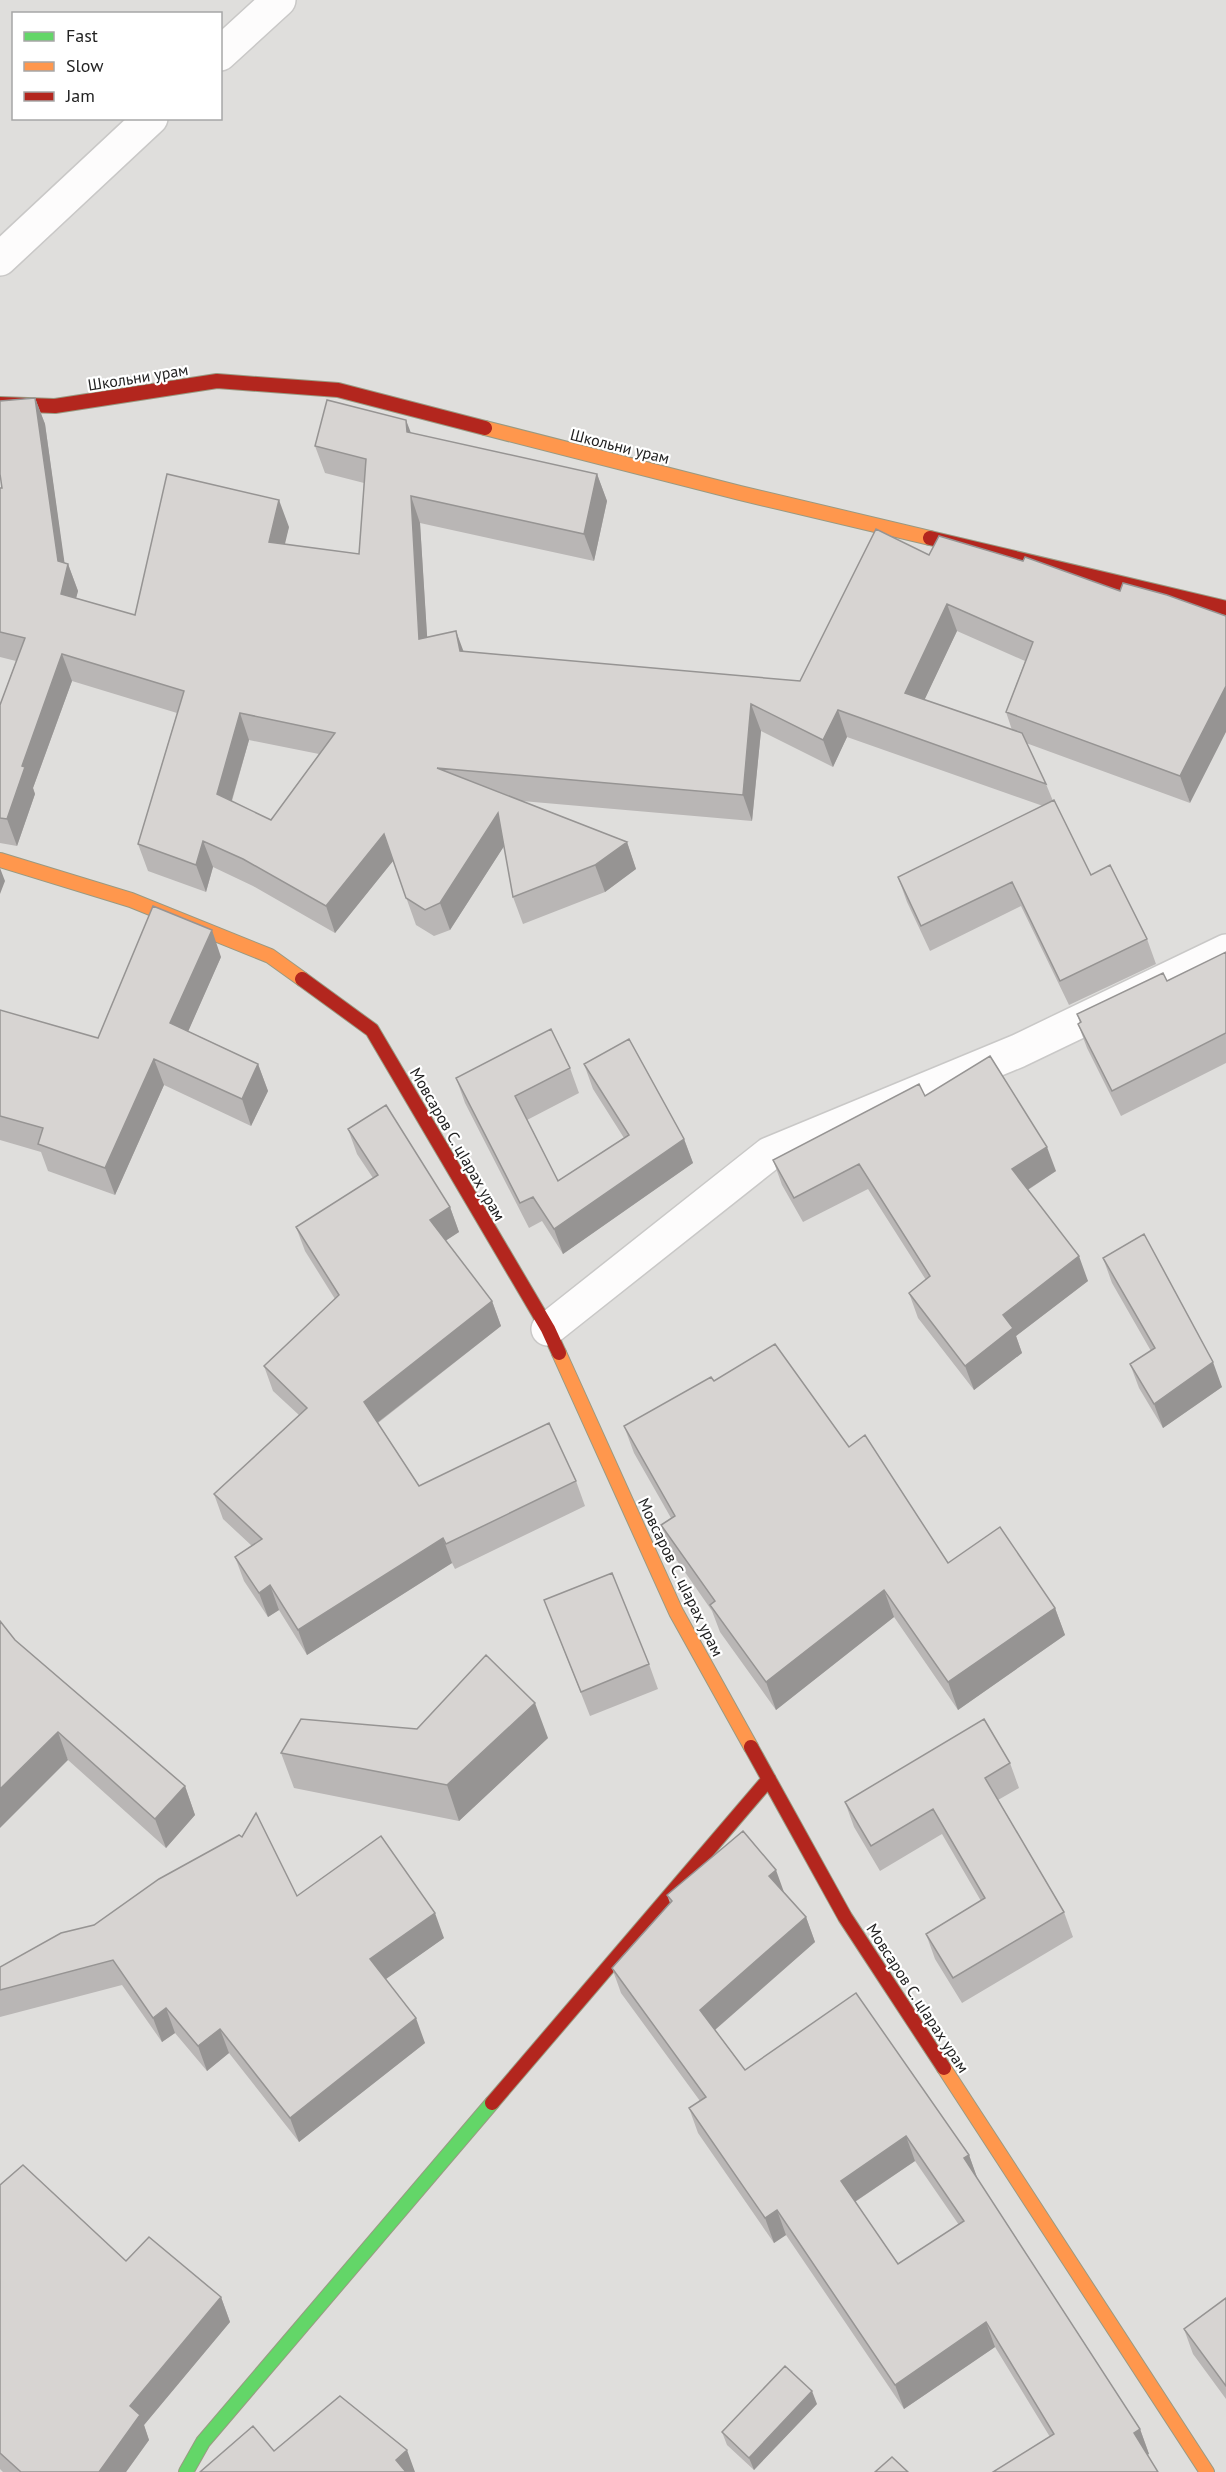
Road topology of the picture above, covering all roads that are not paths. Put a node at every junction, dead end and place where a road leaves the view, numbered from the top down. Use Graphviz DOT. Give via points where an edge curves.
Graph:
graph roads {
  1 [pos="279,0"];
  2 [pos="222,52"];
  3 [pos="149,120"];
  4 [pos="0,259"];
  5 [pos="0,404"];
  6 [pos="1226,608"];
  7 [pos="0,860"];
  8 [pos="1226,951"];
  9 [pos="548,1329"];
  10 [pos="769,1779"];
  11 [pos="186,2472"];
  12 [pos="1207,2472"];
  1 -- 2 [label="street"];
  3 -- 4 [label="street"];
  5 -- 6 [label="street, Школьни урам" via="55,406 217,381 338,390 740,493"];
  7 -- 9 [label="street, Мовсаров С. цIарах урам" via="131,900 270,956 372,1030"];
  8 -- 9 [label="street" via="1018,1051 769,1154"];
  9 -- 10 [label="street, Мовсаров С. цIарах урам" via="676,1612"];
  10 -- 11 [label="street" via="203,2442"];
  10 -- 12 [label="street, Мовсаров С. цIарах урам" via="845,1917"];
}
